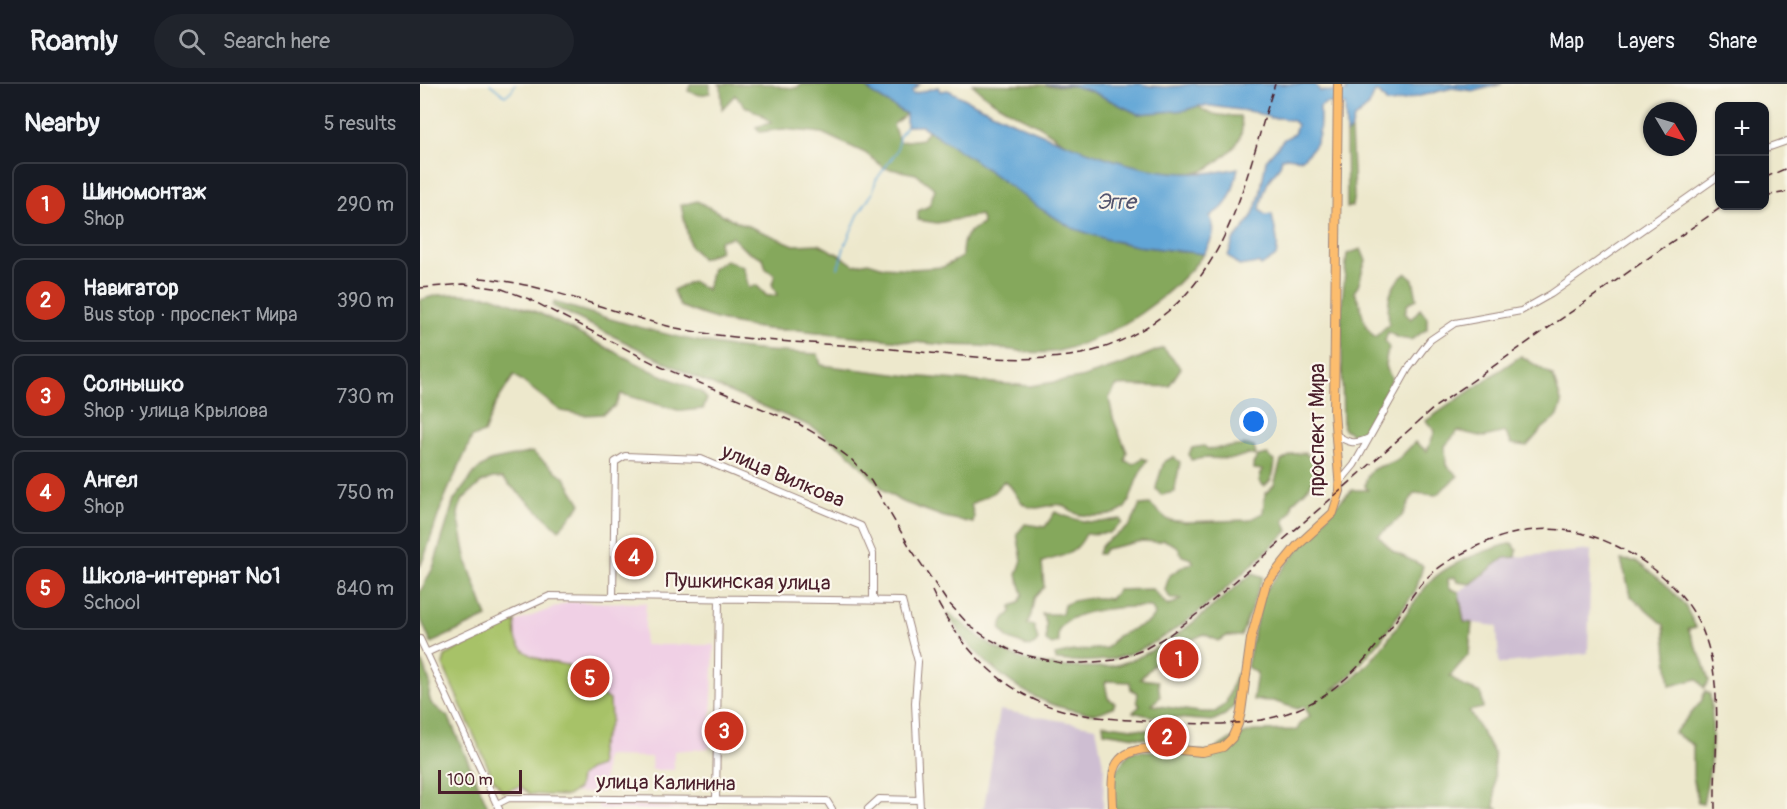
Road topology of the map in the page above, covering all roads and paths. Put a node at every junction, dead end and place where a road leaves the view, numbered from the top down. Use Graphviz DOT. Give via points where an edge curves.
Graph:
graph roads {
  1 [pos="1338,84"];
  2 [pos="1787,141"];
  3 [pos="1769,147"];
  4 [pos="1715,178"];
  5 [pos="1335,434"];
  6 [pos="1369,438"];
  7 [pos="1339,483"];
  8 [pos="614,597"];
  9 [pos="719,598"];
  10 [pos="873,601"];
  11 [pos="420,639"];
  12 [pos="426,653"];
  13 [pos="716,800"];
  14 [pos="919,800"];
  15 [pos="498,807"];
  16 [pos="832,809"];
  17 [pos="868,809"];
  18 [pos="920,809"];
  19 [pos="1113,809"];
  1 -- 5 [label="main road, проспект Мира"];
  2 -- 3 [label="street"];
  4 -- 6 [label="street" via="1551,294 1521,311 1455,323 1430,340 1408,369"];
  5 -- 6 [label="street" via="1357,444"];
  5 -- 7 [label="main road, проспект Мира"];
  6 -- 7 [label="street"];
  7 -- 19 [label="main road, проспект Мира" via="1333,513 1297,546 1266,584 1251,639 1241,712 1232,738 1212,751 1131,751 1117,763 1113,774"];
  8 -- 9 [label="street, Пушкинская улица"];
  8 -- 10 [label="street, улица Вилкова" via="615,462 625,456 701,459 861,526 873,554"];
  8 -- 12 [label="street, Пушкинская улица" via="550,596"];
  9 -- 10 [label="street, Пушкинская улица"];
  9 -- 13 [label="street"];
  10 -- 14 [label="street, Пушкинская улица" via="902,601 918,662 915,703"];
  11 -- 12 [label="street"];
  12 -- 15 [label="street"];
  13 -- 15 [label="street, улица Калинина" via="510,798"];
  13 -- 16 [label="street, улица Калинина" via="827,801"];
  14 -- 17 [label="street" via="879,799"];
  14 -- 18 [label="street"];
}
